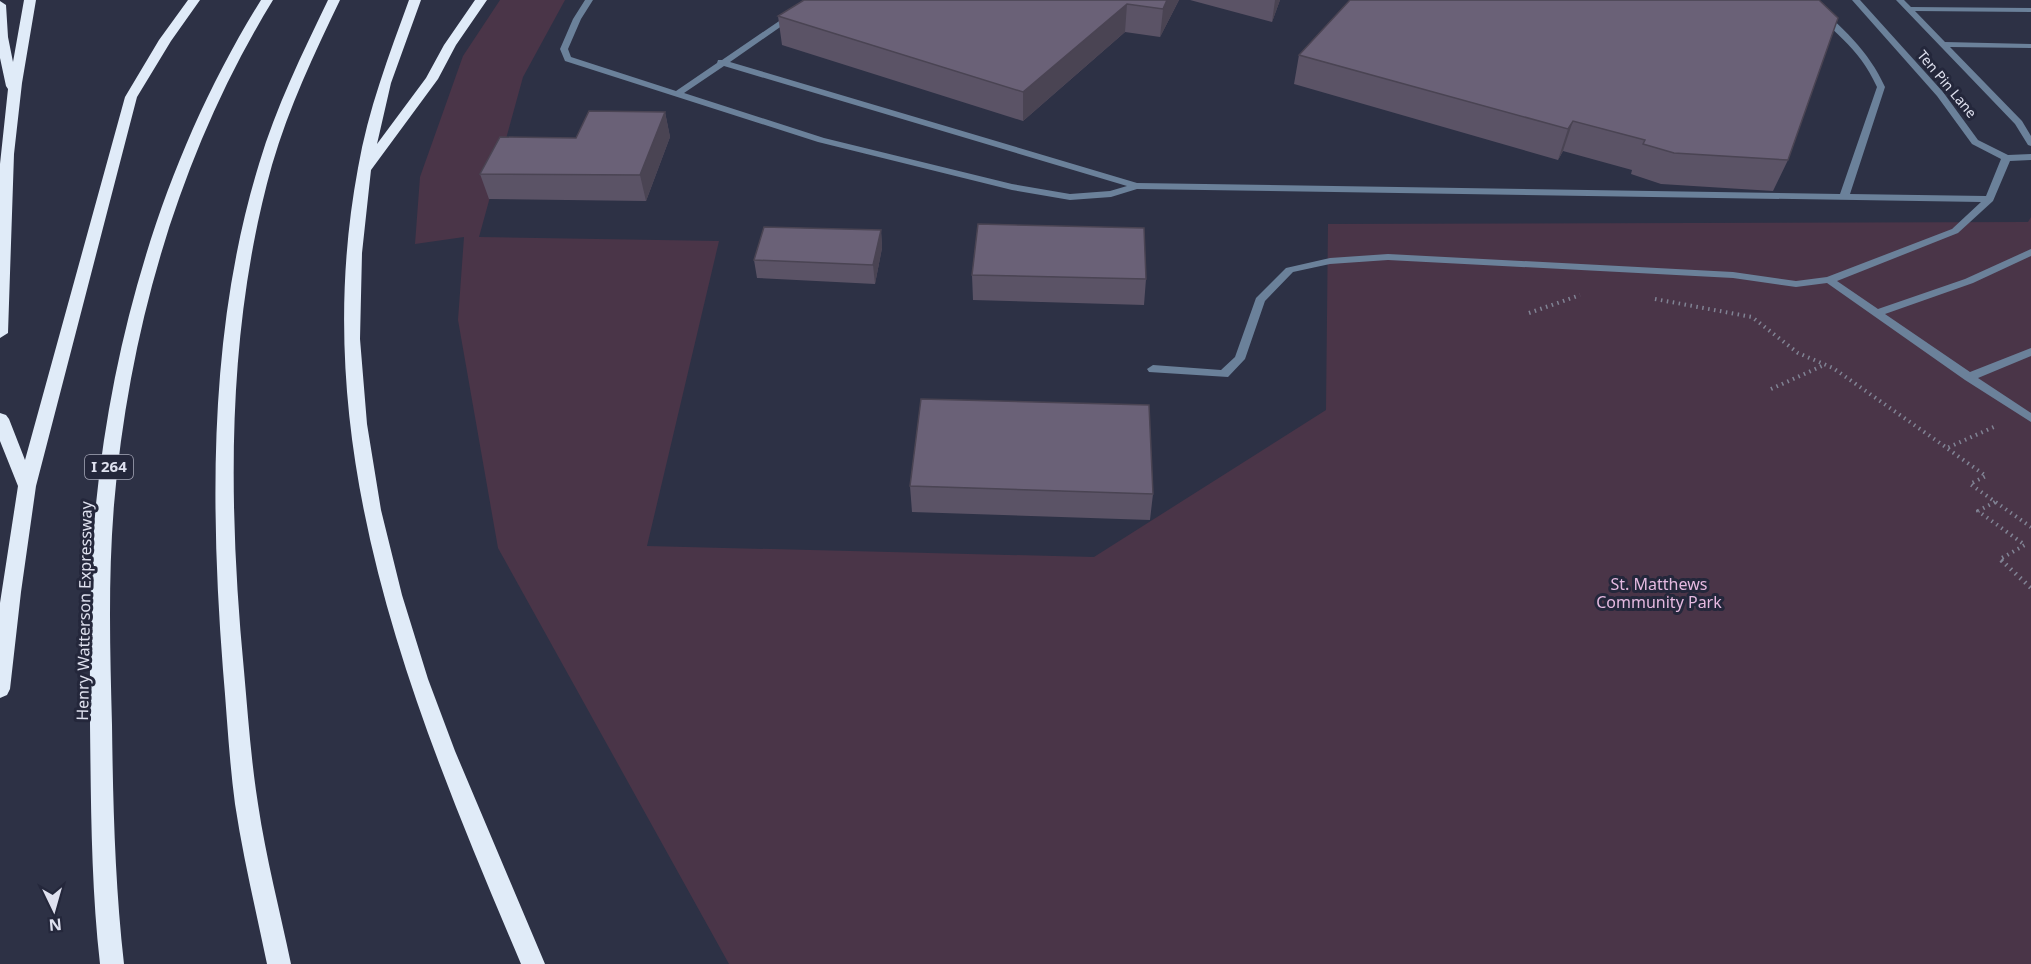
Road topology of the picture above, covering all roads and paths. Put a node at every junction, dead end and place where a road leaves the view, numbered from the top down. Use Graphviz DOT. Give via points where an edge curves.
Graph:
graph roads {
  1 [pos="30,0"];
  2 [pos="194,0"];
  3 [pos="267,0"];
  4 [pos="334,0"];
  5 [pos="415,0"];
  6 [pos="481,0"];
  7 [pos="589,0"];
  8 [pos="815,0"];
  9 [pos="1806,0"];
  10 [pos="1856,0"];
  11 [pos="1900,0"];
  12 [pos="0,5"];
  13 [pos="1908,9"];
  14 [pos="2031,10"];
  15 [pos="1942,44"];
  16 [pos="2031,45"];
  17 [pos="721,62"];
  18 [pos="14,94"];
  19 [pos="677,94"];
  20 [pos="2031,143"];
  21 [pos="2031,156"];
  22 [pos="2006,158"];
  23 [pos="2031,164"];
  24 [pos="363,174"];
  25 [pos="1136,186"];
  26 [pos="1844,197"];
  27 [pos="1990,199"];
  28 [pos="2031,252"];
  29 [pos="1829,280"];
  30 [pos="1588,292"];
  31 [pos="1644,297"];
  32 [pos="1529,313"];
  33 [pos="1876,313"];
  34 [pos="0,333"];
  35 [pos="2031,351"];
  36 [pos="1823,365"];
  37 [pos="1153,369"];
  38 [pos="1969,377"];
  39 [pos="1771,388"];
  40 [pos="2026,415"];
  41 [pos="0,419"];
  42 [pos="1947,448"];
  43 [pos="27,486"];
  44 [pos="1995,502"];
  45 [pos="2031,527"];
  46 [pos="2031,588"];
  47 [pos="0,689"];
  48 [pos="112,964"];
  49 [pos="279,964"];
  50 [pos="533,964"];
  1 -- 18 [label="highway"];
  2 -- 43 [label="highway" via="131,97"];
  3 -- 48 [label="highway, Henry Watterson Expressway / I 264" via="222,75 181,169 156,247 120,397 108,476 100,674 102,807"];
  4 -- 49 [label="highway" via="303,60 286,104 243,258 234,310 225,452 227,613 249,816"];
  5 -- 24 [label="highway" via="386,80"];
  6 -- 24 [label="highway" via="432,79"];
  7 -- 19 [label="lane" via="564,49 568,58"];
  8 -- 17 [label="lane"];
  9 -- 26 [label="lane" via="1862,53 1881,87"];
  10 -- 22 [label="lane, Ten Pin Lane" via="1940,94 1975,142"];
  11 -- 13 [label="lane, Ten Pin Lane"];
  12 -- 18 [label="highway"];
  13 -- 14 [label="lane"];
  13 -- 15 [label="lane, Ten Pin Lane"];
  15 -- 16 [label="lane"];
  15 -- 20 [label="lane, Ten Pin Lane" via="2019,123"];
  17 -- 19 [label="lane"];
  17 -- 25 [label="lane"];
  18 -- 34 [label="highway" via="4,205"];
  19 -- 25 [label="lane" via="821,140 1012,187 1070,197 1111,194"];
  21 -- 22 [label="lane"];
  22 -- 23 [label="lane, Ten Pin Lane"];
  22 -- 27 [label="lane"];
  24 -- 50 [label="highway" via="355,228 351,345 363,460 375,522 418,679"];
  25 -- 26 [label="lane"];
  26 -- 27 [label="lane"];
  27 -- 29 [label="lane" via="1955,231"];
  28 -- 33 [label="lane" via="1969,281"];
  29 -- 33 [label="lane"];
  29 -- 37 [label="lane" via="1796,284 1732,275 1388,257 1330,261 1290,270 1260,300 1240,359 1224,374"];
  30 -- 32 [label="path"];
  31 -- 36 [label="path" via="1752,317 1798,353"];
  33 -- 38 [label="lane"];
  35 -- 38 [label="lane"];
  36 -- 39 [label="path"];
  36 -- 42 [label="path" via="1833,368"];
  38 -- 40 [label="lane"];
  40 -- 42 [label="path"];
  41 -- 43 [label="highway"];
  42 -- 44 [label="path" via="1986,476 1970,484"];
  43 -- 47 [label="highway"];
  44 -- 45 [label="path"];
  44 -- 46 [label="path" via="1978,511 2025,545 2000,559"];
}
